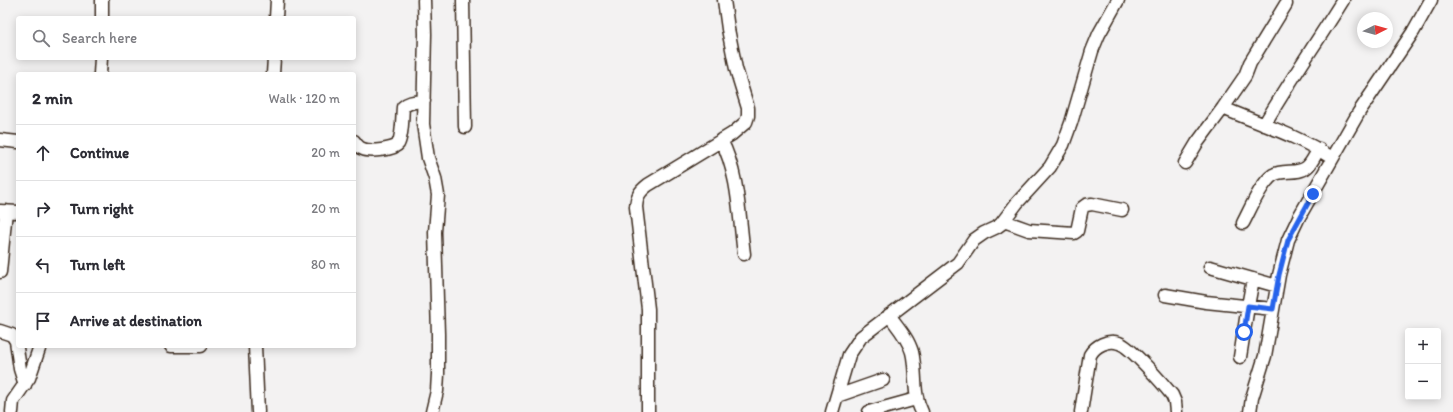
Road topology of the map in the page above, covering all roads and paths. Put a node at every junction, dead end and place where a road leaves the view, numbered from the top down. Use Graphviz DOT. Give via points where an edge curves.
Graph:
graph roads {
  1 [pos="102,0"];
  2 [pos="277,0"];
  3 [pos="424,0"];
  4 [pos="463,0"];
  5 [pos="724,0"];
  6 [pos="1118,0"];
  7 [pos="1343,0"];
  8 [pos="1431,0"];
  9 [pos="1286,4"];
  10 [pos="102,16"];
  11 [pos="276,16"];
  12 [pos="101,60"];
  13 [pos="274,60"];
  14 [pos="100,72"];
  15 [pos="273,72"];
  16 [pos="424,101"];
  17 [pos="1223,108"];
  18 [pos="1264,125"];
  19 [pos="465,127"];
  20 [pos="0,140"];
  21 [pos="721,140"];
  22 [pos="16,142"];
  23 [pos="356,144"];
  24 [pos="1319,149"];
  25 [pos="1332,158"];
  26 [pos="1185,163"];
  27 [pos="1122,210"];
  28 [pos="8,211"];
  29 [pos="1004,221"];
  30 [pos="1243,223"];
  31 [pos="744,254"];
  32 [pos="1210,267"];
  33 [pos="0,272"];
  34 [pos="1253,279"];
  35 [pos="1277,286"];
  36 [pos="1165,295"];
  37 [pos="1248,306"];
  38 [pos="1273,309"];
  39 [pos="889,315"];
  40 [pos="0,331"];
  41 [pos="16,341"];
  42 [pos="17,348"];
  43 [pos="39,348"];
  44 [pos="255,348"];
  45 [pos="1240,357"];
  46 [pos="883,380"];
  47 [pos="25,385"];
  48 [pos="837,396"];
  49 [pos="916,399"];
  50 [pos="12,412"];
  51 [pos="258,412"];
  52 [pos="432,412"];
  53 [pos="648,412"];
  54 [pos="832,412"];
  55 [pos="869,412"];
  56 [pos="922,412"];
  57 [pos="1081,412"];
  58 [pos="1176,412"];
  59 [pos="1250,412"];
  1 -- 10 [label="street"];
  2 -- 11 [label="street"];
  3 -- 16 [label="street"];
  4 -- 19 [label="street"];
  5 -- 21 [label="street" via="736,69 748,116 738,130"];
  6 -- 29 [label="street" via="1092,51 1071,123 1058,154"];
  7 -- 18 [label="street"];
  8 -- 25 [label="street"];
  9 -- 17 [label="street" via="1250,63 1245,76"];
  12 -- 14 [label="street"];
  13 -- 15 [label="street"];
  16 -- 23 [label="street" via="407,103 403,107 400,138 394,148 368,150"];
  16 -- 52 [label="street" via="426,149 438,195 435,232 438,374"];
  17 -- 18 [label="street"];
  17 -- 26 [label="street"];
  18 -- 24 [label="street"];
  20 -- 22 [label="street"];
  21 -- 31 [label="street" via="733,174"];
  21 -- 53 [label="street" via="648,186 636,200 648,309"];
  24 -- 25 [label="street"];
  24 -- 30 [label="street" via="1306,168 1273,175 1263,187"];
  25 -- 35 [label="street" via="1288,240"];
  27 -- 29 [label="street" via="1086,205 1082,208 1077,231 1074,233 1029,230"];
  28 -- 33 [label="street"];
  29 -- 39 [label="street" via="974,240 958,263"];
  32 -- 34 [label="street"];
  34 -- 35 [label="street"];
  34 -- 37 [label="street"];
  35 -- 38 [label="street"];
  36 -- 37 [label="street"];
  37 -- 38 [label="street"];
  37 -- 45 [label="street"];
  38 -- 59 [label="street" via="1265,356"];
  39 -- 48 [label="street" via="861,337 854,346"];
  39 -- 49 [label="street" via="910,346 914,361"];
  40 -- 41 [label="street" via="12,336"];
  42 -- 47 [label="street"];
  43 -- 47 [label="street"];
  44 -- 51 [label="street"];
  46 -- 48 [label="street"];
  47 -- 50 [label="street" via="13,401"];
  48 -- 54 [label="street"];
  49 -- 55 [label="street"];
  49 -- 56 [label="street"];
  57 -- 58 [label="street" via="1090,355 1099,346 1112,342 1118,342 1129,349 1170,392"];
}
